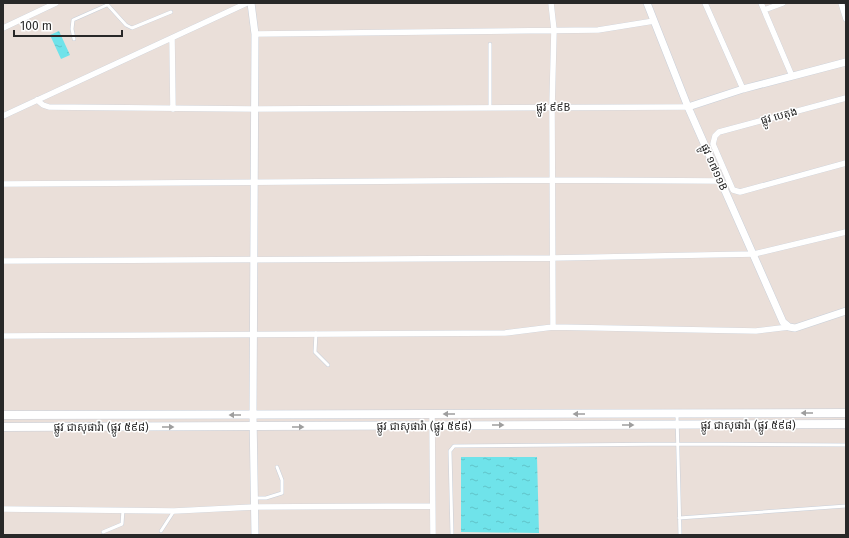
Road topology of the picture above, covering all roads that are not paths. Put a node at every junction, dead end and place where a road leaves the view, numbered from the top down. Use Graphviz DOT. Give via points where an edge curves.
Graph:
graph roads {
  1 [pos="56,3"];
  2 [pos="247,3"];
  3 [pos="251,3"];
  4 [pos="551,3"];
  5 [pos="647,3"];
  6 [pos="705,3"];
  7 [pos="761,3"];
  8 [pos="783,3"];
  9 [pos="841,3"];
  10 [pos="106,4"];
  11 [pos="764,10"];
  12 [pos="171,12"];
  13 [pos="846,19"];
  14 [pos="654,21"];
  15 [pos="3,28"];
  16 [pos="554,30"];
  17 [pos="255,34"];
  18 [pos="172,38"];
  19 [pos="74,39"];
  20 [pos="490,44"];
  21 [pos="846,62"];
  22 [pos="792,76"];
  23 [pos="743,89"];
  24 [pos="846,98"];
  25 [pos="37,100"];
  26 [pos="490,107"];
  27 [pos="552,107"];
  28 [pos="688,107"];
  29 [pos="173,109"];
  30 [pos="254,109"];
  31 [pos="3,116"];
  32 [pos="846,163"];
  33 [pos="553,180"];
  34 [pos="720,181"];
  35 [pos="255,183"];
  36 [pos="3,184"];
  37 [pos="846,232"];
  38 [pos="754,254"];
  39 [pos="552,258"];
  40 [pos="254,259"];
  41 [pos="3,261"];
  42 [pos="846,311"];
  43 [pos="789,327"];
  44 [pos="553,328"];
  45 [pos="254,334"];
  46 [pos="316,334"];
  47 [pos="3,336"];
  48 [pos="328,364"];
  49 [pos="846,413"];
  50 [pos="432,414"];
  51 [pos="677,414"];
  52 [pos="3,415"];
  53 [pos="254,415"];
  54 [pos="846,424"];
  55 [pos="677,425"];
  56 [pos="432,426"];
  57 [pos="3,427"];
  58 [pos="254,427"];
  59 [pos="677,444"];
  60 [pos="846,445"];
  61 [pos="277,467"];
  62 [pos="254,498"];
  63 [pos="432,506"];
  64 [pos="846,506"];
  65 [pos="254,507"];
  66 [pos="3,509"];
  67 [pos="123,510"];
  68 [pos="174,511"];
  69 [pos="679,518"];
  70 [pos="161,531"];
  71 [pos="103,532"];
  72 [pos="255,535"];
  73 [pos="433,535"];
  74 [pos="452,535"];
  75 [pos="680,535"];
  1 -- 15 [label="street"];
  2 -- 18 [label="street"];
  3 -- 17 [label="street"];
  4 -- 16 [label="street"];
  5 -- 14 [label="street, ផ្លូវ ១៧១១B"];
  6 -- 23 [label="street"];
  7 -- 11 [label="street"];
  8 -- 11 [label="street"];
  9 -- 13 [label="street"];
  10 -- 12 [label="lane" via="132,28"];
  10 -- 19 [label="lane" via="73,20"];
  11 -- 22 [label="street"];
  14 -- 16 [label="street" via="598,30"];
  14 -- 28 [label="street, ផ្លូវ ១៧១១B"];
  16 -- 17 [label="street"];
  16 -- 27 [label="street"];
  17 -- 30 [label="street"];
  18 -- 25 [label="street"];
  18 -- 29 [label="street"];
  20 -- 26 [label="lane"];
  21 -- 22 [label="street, ផ្លូវ ៩៩B"];
  22 -- 23 [label="street, ផ្លូវ ៩៩B"];
  23 -- 28 [label="street, ផ្លូវ ៩៩B"];
  24 -- 32 [label="street, ផ្លូវ បេតុង" via="719,132 713,144 736,192"];
  25 -- 29 [label="street, ផ្លូវ ៩៩B" via="49,107"];
  25 -- 31 [label="street"];
  26 -- 27 [label="street, ផ្លូវ ៩៩B"];
  26 -- 30 [label="street, ផ្លូវ ៩៩B"];
  27 -- 28 [label="street, ផ្លូវ ៩៩B"];
  27 -- 33 [label="street"];
  28 -- 34 [label="street, ផ្លូវ ១៧១១B"];
  29 -- 30 [label="street, ផ្លូវ ៩៩B"];
  30 -- 35 [label="street"];
  33 -- 34 [label="street"];
  33 -- 35 [label="street"];
  33 -- 39 [label="street"];
  34 -- 38 [label="street, ផ្លូវ ១៧១១B"];
  35 -- 36 [label="street"];
  35 -- 40 [label="street"];
  37 -- 38 [label="street"];
  38 -- 39 [label="street"];
  38 -- 43 [label="street, ផ្លូវ ១៧១១B" via="783,322"];
  39 -- 40 [label="street"];
  39 -- 44 [label="street"];
  40 -- 41 [label="street"];
  40 -- 45 [label="street"];
  42 -- 43 [label="street" via="795,328"];
  43 -- 44 [label="street" via="756,331"];
  44 -- 46 [label="street" via="505,333"];
  45 -- 46 [label="street"];
  45 -- 47 [label="street"];
  45 -- 53 [label="street"];
  46 -- 48 [label="lane" via="315,352"];
  49 -- 51 [label="main road, ផ្លូវ ជាសុផារ៉ា (ផ្លូវ ៥៩៨), one-way"];
  51 -- 50 [label="main road, ផ្លូវ ជាសុផារ៉ា (ផ្លូវ ៥៩៨), one-way"];
  50 -- 53 [label="main road, ផ្លូវ ជាសុផារ៉ា (ផ្លូវ ៥៩៨)"];
  50 -- 56 [label="street"];
  51 -- 55 [label="lane"];
  53 -- 52 [label="main road, ផ្លូវ ជាសុផារ៉ា (ផ្លូវ ៥៩៨), one-way"];
  53 -- 58 [label="street"];
  54 -- 55 [label="main road, ផ្លូវ ជាសុផារ៉ា (ផ្លូវ ៥៩៨)"];
  56 -- 55 [label="main road, ផ្លូវ ជាសុផារ៉ា (ផ្លូវ ៥៩៨), one-way"];
  55 -- 59 [label="lane"];
  58 -- 56 [label="main road, ផ្លូវ ជាសុផារ៉ា (ផ្លូវ ៥៩៨), one-way"];
  56 -- 63 [label="street"];
  57 -- 58 [label="main road, ផ្លូវ ជាសុផារ៉ា (ផ្លូវ ៥៩៨), one-way"];
  58 -- 62 [label="street"];
  59 -- 60 [label="lane"];
  59 -- 69 [label="lane"];
  59 -- 74 [label="lane" via="454,446 450,451"];
  61 -- 62 [label="lane" via="282,480 282,492 266,498"];
  62 -- 65 [label="street"];
  63 -- 65 [label="street"];
  63 -- 73 [label="street"];
  64 -- 69 [label="lane"];
  65 -- 68 [label="street"];
  65 -- 72 [label="street"];
  66 -- 67 [label="street"];
  67 -- 68 [label="street"];
  67 -- 71 [label="lane" via="122,524"];
  68 -- 70 [label="lane"];
  69 -- 75 [label="lane"];
}
